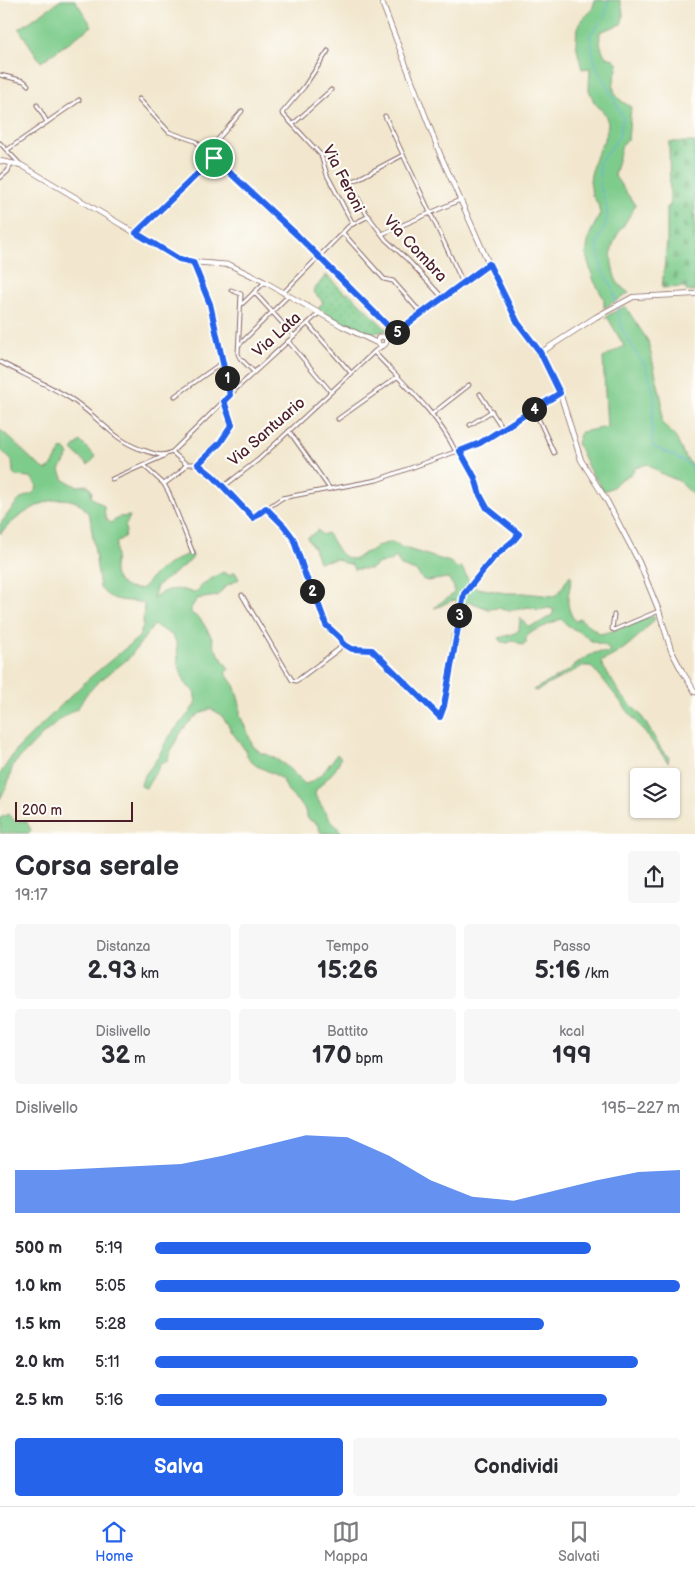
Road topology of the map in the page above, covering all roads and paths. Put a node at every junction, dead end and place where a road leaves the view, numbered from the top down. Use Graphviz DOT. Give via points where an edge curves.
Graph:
graph roads {
  1 [pos="382,0"];
  2 [pos="328,51"];
  3 [pos="0,75"];
  4 [pos="28,85"];
  5 [pos="331,90"];
  6 [pos="139,99"];
  7 [pos="79,100"];
  8 [pos="37,105"];
  9 [pos="242,111"];
  10 [pos="385,116"];
  11 [pos="47,122"];
  12 [pos="293,124"];
  13 [pos="0,143"];
  14 [pos="7,150"];
  15 [pos="208,152"];
  16 [pos="404,156"];
  17 [pos="214,158"];
  18 [pos="0,161"];
  19 [pos="11,164"];
  20 [pos="21,166"];
  21 [pos="0,178"];
  22 [pos="461,200"];
  23 [pos="431,214"];
  24 [pos="369,216"];
  25 [pos="353,224"];
  26 [pos="136,233"];
  27 [pos="342,233"];
  28 [pos="382,234"];
  29 [pos="319,258"];
  30 [pos="193,262"];
  31 [pos="489,264"];
  32 [pos="265,282"];
  33 [pos="463,283"];
  34 [pos="231,290"];
  35 [pos="254,292"];
  36 [pos="695,294"];
  37 [pos="285,295"];
  38 [pos="443,298"];
  39 [pos="241,305"];
  40 [pos="272,312"];
  41 [pos="318,314"];
  42 [pos="422,314"];
  43 [pos="308,323"];
  44 [pos="394,333"];
  45 [pos="294,336"];
  46 [pos="288,341"];
  47 [pos="381,342"];
  48 [pos="238,346"];
  49 [pos="374,352"];
  50 [pos="540,352"];
  51 [pos="0,362"];
  52 [pos="223,362"];
  53 [pos="254,372"];
  54 [pos="352,374"];
  55 [pos="397,377"];
  56 [pos="469,385"];
  57 [pos="332,392"];
  58 [pos="560,393"];
  59 [pos="480,394"];
  60 [pos="230,395"];
  61 [pos="175,396"];
  62 [pos="224,401"];
  63 [pos="534,410"];
  64 [pos="492,412"];
  65 [pos="432,414"];
  66 [pos="338,419"];
  67 [pos="470,425"];
  68 [pos="504,428"];
  69 [pos="289,432"];
  70 [pos="172,452"];
  71 [pos="458,452"];
  72 [pos="554,453"];
  73 [pos="166,455"];
  74 [pos="186,464"];
  75 [pos="198,464"];
  76 [pos="144,466"];
  77 [pos="112,479"];
  78 [pos="164,484"];
  79 [pos="223,487"];
  80 [pos="330,489"];
  81 [pos="266,508"];
  82 [pos="193,553"];
  83 [pos="242,595"];
  84 [pos="659,611"];
  85 [pos="614,614"];
  86 [pos="342,643"];
  87 [pos="695,692"];
  1 -- 22 [label="street" via="440,154"];
  2 -- 12 [label="street, Via Feroni" via="282,113"];
  3 -- 4 [label="street"];
  5 -- 12 [label="street"];
  6 -- 15 [label="street" via="169,132 195,142"];
  7 -- 11 [label="street"];
  8 -- 11 [label="street"];
  9 -- 15 [label="street"];
  10 -- 16 [label="street"];
  11 -- 14 [label="street"];
  12 -- 25 [label="street, Via Feroni" via="320,155"];
  13 -- 14 [label="street"];
  14 -- 20 [label="street"];
  15 -- 17 [label="street"];
  16 -- 23 [label="street"];
  16 -- 24 [label="street, Via Combra" via="350,183"];
  17 -- 26 [label="street"];
  17 -- 29 [label="street"];
  18 -- 19 [label="street"];
  19 -- 20 [label="street"];
  19 -- 21 [label="street"];
  20 -- 26 [label="street"];
  22 -- 23 [label="street"];
  22 -- 31 [label="street"];
  23 -- 28 [label="street"];
  23 -- 33 [label="street"];
  24 -- 25 [label="street, Via Combra"];
  24 -- 28 [label="street, Via Combra"];
  25 -- 27 [label="street, Via Combra"];
  26 -- 30 [label="street" via="179,259"];
  27 -- 29 [label="street, Via Combra"];
  27 -- 42 [label="street"];
  28 -- 38 [label="street, Via Combra"];
  29 -- 37 [label="street, Via Combra"];
  29 -- 44 [label="street"];
  30 -- 32 [label="street" via="230,265"];
  30 -- 52 [label="street" via="210,304"];
  31 -- 33 [label="street"];
  31 -- 50 [label="street" via="518,323"];
  32 -- 35 [label="street"];
  32 -- 37 [label="street"];
  33 -- 38 [label="street"];
  34 -- 39 [label="street" via="241,294"];
  35 -- 39 [label="street"];
  35 -- 40 [label="street"];
  36 -- 50 [label="street" via="633,297"];
  37 -- 40 [label="street, Via Combra"];
  37 -- 41 [label="street"];
  38 -- 42 [label="street"];
  39 -- 48 [label="street"];
  40 -- 45 [label="street"];
  40 -- 48 [label="street, Via Combra"];
  41 -- 43 [label="street, Via Lata"];
  41 -- 47 [label="street"];
  42 -- 44 [label="street"];
  43 -- 45 [label="street, Via Lata"];
  43 -- 54 [label="street"];
  44 -- 47 [label="street"];
  45 -- 46 [label="street, Via Lata"];
  46 -- 53 [label="street, Via Lata"];
  46 -- 57 [label="street"];
  47 -- 49 [label="street, Via Santuario"];
  48 -- 53 [label="street" via="240,358"];
  49 -- 54 [label="street, Via Santuario"];
  49 -- 55 [label="street"];
  50 -- 58 [label="street"];
  51 -- 73 [label="street" via="69,398 119,439 136,448"];
  52 -- 60 [label="street"];
  52 -- 61 [label="street"];
  53 -- 60 [label="street, Via Lata"];
  54 -- 57 [label="street, Via Santuario"];
  55 -- 65 [label="street"];
  55 -- 66 [label="street"];
  56 -- 65 [label="street"];
  57 -- 69 [label="street, Via Santuario"];
  58 -- 63 [label="street"];
  58 -- 84 [label="street" via="581,460 638,562"];
  59 -- 64 [label="street"];
  60 -- 62 [label="street, Via Lata"];
  62 -- 70 [label="street, Via Lata"];
  62 -- 75 [label="street" via="232,425 220,443"];
  63 -- 68 [label="street"];
  63 -- 72 [label="street"];
  64 -- 67 [label="street"];
  64 -- 68 [label="street"];
  65 -- 71 [label="street"];
  68 -- 71 [label="street"];
  69 -- 79 [label="street, Via Santuario"];
  69 -- 80 [label="street"];
  70 -- 73 [label="street, Via Lata"];
  70 -- 74 [label="street"];
  71 -- 80 [label="street" via="377,480"];
  71 -- 86 [label="street" via="475,478 487,508 519,534 494,557 464,594 440,717 372,650 352,649"];
  73 -- 76 [label="street, Via Lata"];
  74 -- 75 [label="street"];
  74 -- 78 [label="street"];
  75 -- 79 [label="street, Via Santuario"];
  76 -- 77 [label="street, Via Lata"];
  76 -- 78 [label="street"];
  78 -- 82 [label="street"];
  79 -- 81 [label="street" via="253,518"];
  80 -- 81 [label="street" via="282,498"];
  81 -- 86 [label="street" via="293,538 326,625"];
  83 -- 86 [label="street" via="294,681 339,649"];
  84 -- 85 [label="street" via="614,630 611,625"];
  84 -- 87 [label="street" via="671,650"];
}
